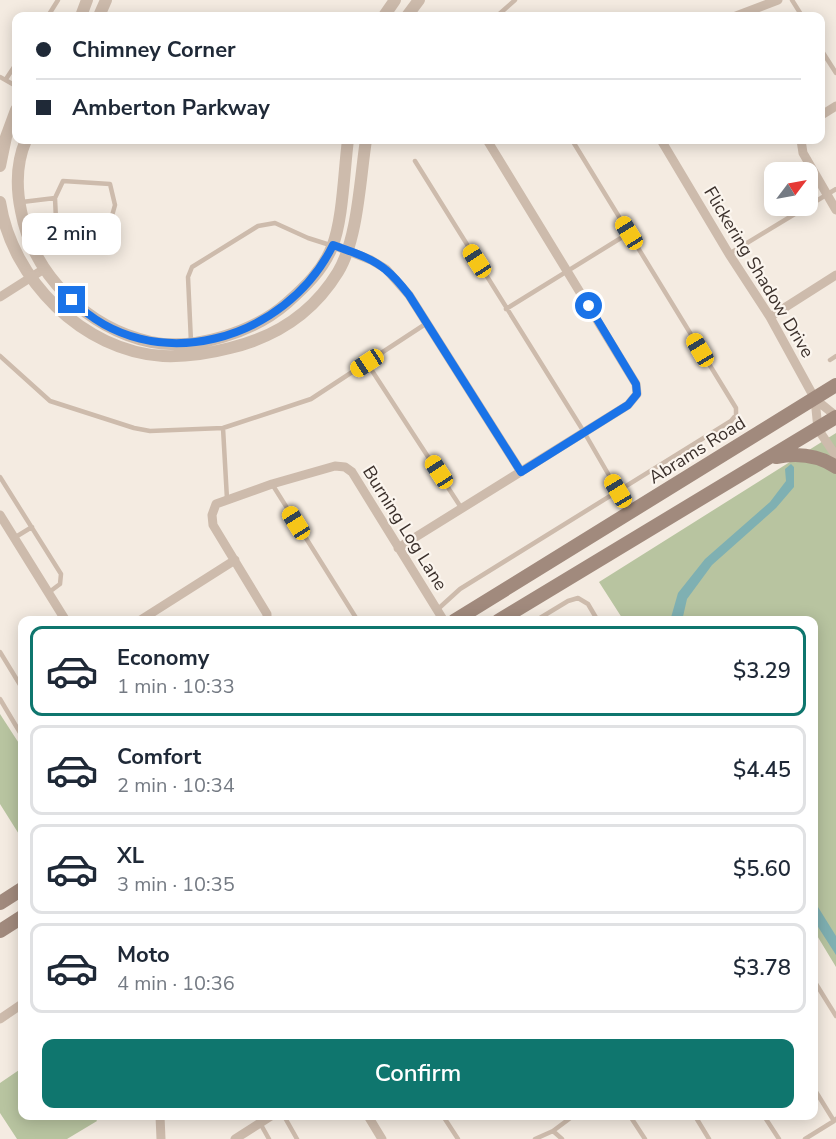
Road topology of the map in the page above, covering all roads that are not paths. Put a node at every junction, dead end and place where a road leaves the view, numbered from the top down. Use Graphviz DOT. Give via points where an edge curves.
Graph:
graph roads {
  1 [pos="515,0"];
  2 [pos="778,0"];
  3 [pos="502,12"];
  4 [pos="746,12"];
  5 [pos="825,56"];
  6 [pos="836,73"];
  7 [pos="12,121"];
  8 [pos="25,144"];
  9 [pos="348,144"];
  10 [pos="365,144"];
  11 [pos="489,144"];
  12 [pos="574,144"];
  13 [pos="663,144"];
  14 [pos="802,144"];
  15 [pos="415,162"];
  16 [pos="0,166"];
  17 [pos="836,189"];
  18 [pos="827,194"];
  19 [pos="55,198"];
  20 [pos="19,203"];
  21 [pos="836,210"];
  22 [pos="1,211"];
  23 [pos="629,233"];
  24 [pos="333,245"];
  25 [pos="348,251"];
  26 [pos="729,254"];
  27 [pos="44,269"];
  28 [pos="567,271"];
  29 [pos="836,275"];
  30 [pos="30,278"];
  31 [pos="0,297"];
  32 [pos="506,309"];
  33 [pos="770,317"];
  34 [pos="427,323"];
  35 [pos="191,342"];
  36 [pos="0,356"];
  37 [pos="836,356"];
  38 [pos="830,360"];
  39 [pos="367,363"];
  40 [pos="836,385"];
  41 [pos="815,399"];
  42 [pos="836,416"];
  43 [pos="223,428"];
  44 [pos="818,429"];
  45 [pos="584,432"];
  46 [pos="836,456"];
  47 [pos="836,467"];
  48 [pos="750,468"];
  49 [pos="521,472"];
  50 [pos="0,477"];
  51 [pos="272,484"];
  52 [pos="618,491"];
  53 [pos="226,499"];
  54 [pos="462,509"];
  55 [pos="0,515"];
  56 [pos="32,527"];
  57 [pos="14,538"];
  58 [pos="398,548"];
  59 [pos="235,560"];
  60 [pos="48,593"];
  61 [pos="437,609"];
  62 [pos="63,616"];
  63 [pos="147,616"];
  64 [pos="267,616"];
  65 [pos="355,616"];
  66 [pos="441,616"];
  67 [pos="462,616"];
  68 [pos="506,616"];
  69 [pos="543,616"];
  70 [pos="595,616"];
  71 [pos="0,652"];
  72 [pos="18,681"];
  73 [pos="0,699"];
  74 [pos="18,729"];
  75 [pos="18,892"];
  76 [pos="0,903"];
  77 [pos="18,920"];
  78 [pos="0,932"];
  79 [pos="818,987"];
  80 [pos="18,1008"];
  81 [pos="836,1016"];
  82 [pos="0,1019"];
  83 [pos="818,1094"];
  84 [pos="160,1120"];
  85 [pos="265,1120"];
  86 [pos="286,1120"];
  87 [pos="370,1120"];
  88 [pos="446,1120"];
  89 [pos="568,1120"];
  90 [pos="633,1120"];
  91 [pos="697,1120"];
  92 [pos="766,1120"];
  93 [pos="835,1120"];
  94 [pos="260,1123"];
  95 [pos="553,1131"];
  96 [pos="161,1139"];
  97 [pos="235,1139"];
  98 [pos="269,1139"];
  99 [pos="297,1139"];
  100 [pos="382,1139"];
  101 [pos="458,1139"];
  102 [pos="535,1139"];
  103 [pos="562,1139"];
  104 [pos="645,1139"];
  105 [pos="709,1139"];
  106 [pos="778,1139"];
  107 [pos="805,1139"];
  1 -- 3 [label="lane"];
  2 -- 4 [label="street"];
  5 -- 6 [label="lane"];
  7 -- 16 [label="street"];
  8 -- 20 [label="street" via="18,170"];
  9 -- 24 [label="street"];
  10 -- 25 [label="street"];
  11 -- 28 [label="street"];
  12 -- 23 [label="lane"];
  13 -- 26 [label="street, Flickering Shadow Drive"];
  14 -- 18 [label="street"];
  15 -- 32 [label="lane"];
  17 -- 18 [label="lane"];
  18 -- 21 [label="street"];
  18 -- 26 [label="lane"];
  19 -- 19 [label="lane" via="57,220 110,223 115,205 110,184 63,181"];
  19 -- 20 [label="lane"];
  20 -- 27 [label="street" via="27,235"];
  22 -- 30 [label="street" via="21,265"];
  23 -- 28 [label="lane"];
  23 -- 52 [label="lane" via="736,408 736,415"];
  24 -- 25 [label="street"];
  24 -- 35 [label="street" via="308,284 262,321 237,332"];
  24 -- 35 [label="lane" via="274,223 258,226 192,267 188,277"];
  25 -- 30 [label="street" via="322,294 278,332 252,343 192,357 160,356 109,342 88,331 45,297"];
  25 -- 34 [label="street" via="386,269"];
  26 -- 33 [label="street, Flickering Shadow Drive"];
  27 -- 30 [label="street"];
  27 -- 35 [label="street" via="83,311 108,326 152,342"];
  28 -- 32 [label="lane"];
  28 -- 45 [label="street" via="636,384 637,394 628,405"];
  29 -- 33 [label="street"];
  30 -- 31 [label="street"];
  32 -- 45 [label="lane"];
  33 -- 41 [label="street, Flickering Shadow Drive"];
  34 -- 39 [label="lane"];
  34 -- 49 [label="street"];
  36 -- 43 [label="lane" via="50,401 134,429"];
  37 -- 38 [label="lane"];
  39 -- 43 [label="lane" via="311,399"];
  39 -- 54 [label="lane"];
  40 -- 41 [label="main road, Abrams Road"];
  41 -- 42 [label="street, Flickering Shadow Drive"];
  41 -- 44 [label="street"];
  41 -- 67 [label="main road, Abrams Road"];
  42 -- 44 [label="main road"];
  43 -- 53 [label="lane"];
  44 -- 46 [label="street"];
  44 -- 48 [label="main road"];
  45 -- 49 [label="street"];
  45 -- 52 [label="lane"];
  47 -- 48 [label="main road" via="806,455 790,454"];
  48 -- 68 [label="main road"];
  49 -- 54 [label="street"];
  50 -- 56 [label="lane"];
  51 -- 53 [label="street, Burning Log Lane"];
  51 -- 58 [label="street, Burning Log Lane" via="335,466 345,467 352,472"];
  51 -- 65 [label="lane"];
  52 -- 61 [label="lane" via="460,589"];
  53 -- 59 [label="street" via="216,504 213,525"];
  54 -- 58 [label="street"];
  55 -- 57 [label="street"];
  56 -- 57 [label="lane"];
  56 -- 60 [label="lane" via="62,574 60,584"];
  57 -- 60 [label="street"];
  58 -- 61 [label="street, Burning Log Lane"];
  59 -- 63 [label="street"];
  59 -- 64 [label="street"];
  60 -- 62 [label="street"];
  61 -- 66 [label="street, Burning Log Lane"];
  69 -- 70 [label="lane" via="578,598 588,604"];
  71 -- 72 [label="lane"];
  73 -- 74 [label="lane"];
  75 -- 76 [label="main road"];
  77 -- 78 [label="main road"];
  79 -- 81 [label="lane"];
  80 -- 82 [label="street"];
  83 -- 93 [label="lane"];
  84 -- 96 [label="street"];
  85 -- 94 [label="street"];
  86 -- 99 [label="lane"];
  87 -- 100 [label="street"];
  88 -- 101 [label="lane"];
  89 -- 95 [label="lane"];
  90 -- 104 [label="lane"];
  91 -- 105 [label="lane"];
  92 -- 106 [label="lane"];
  93 -- 107 [label="lane"];
  94 -- 97 [label="street"];
  94 -- 98 [label="lane"];
  95 -- 102 [label="lane"];
  95 -- 103 [label="lane"];
}
